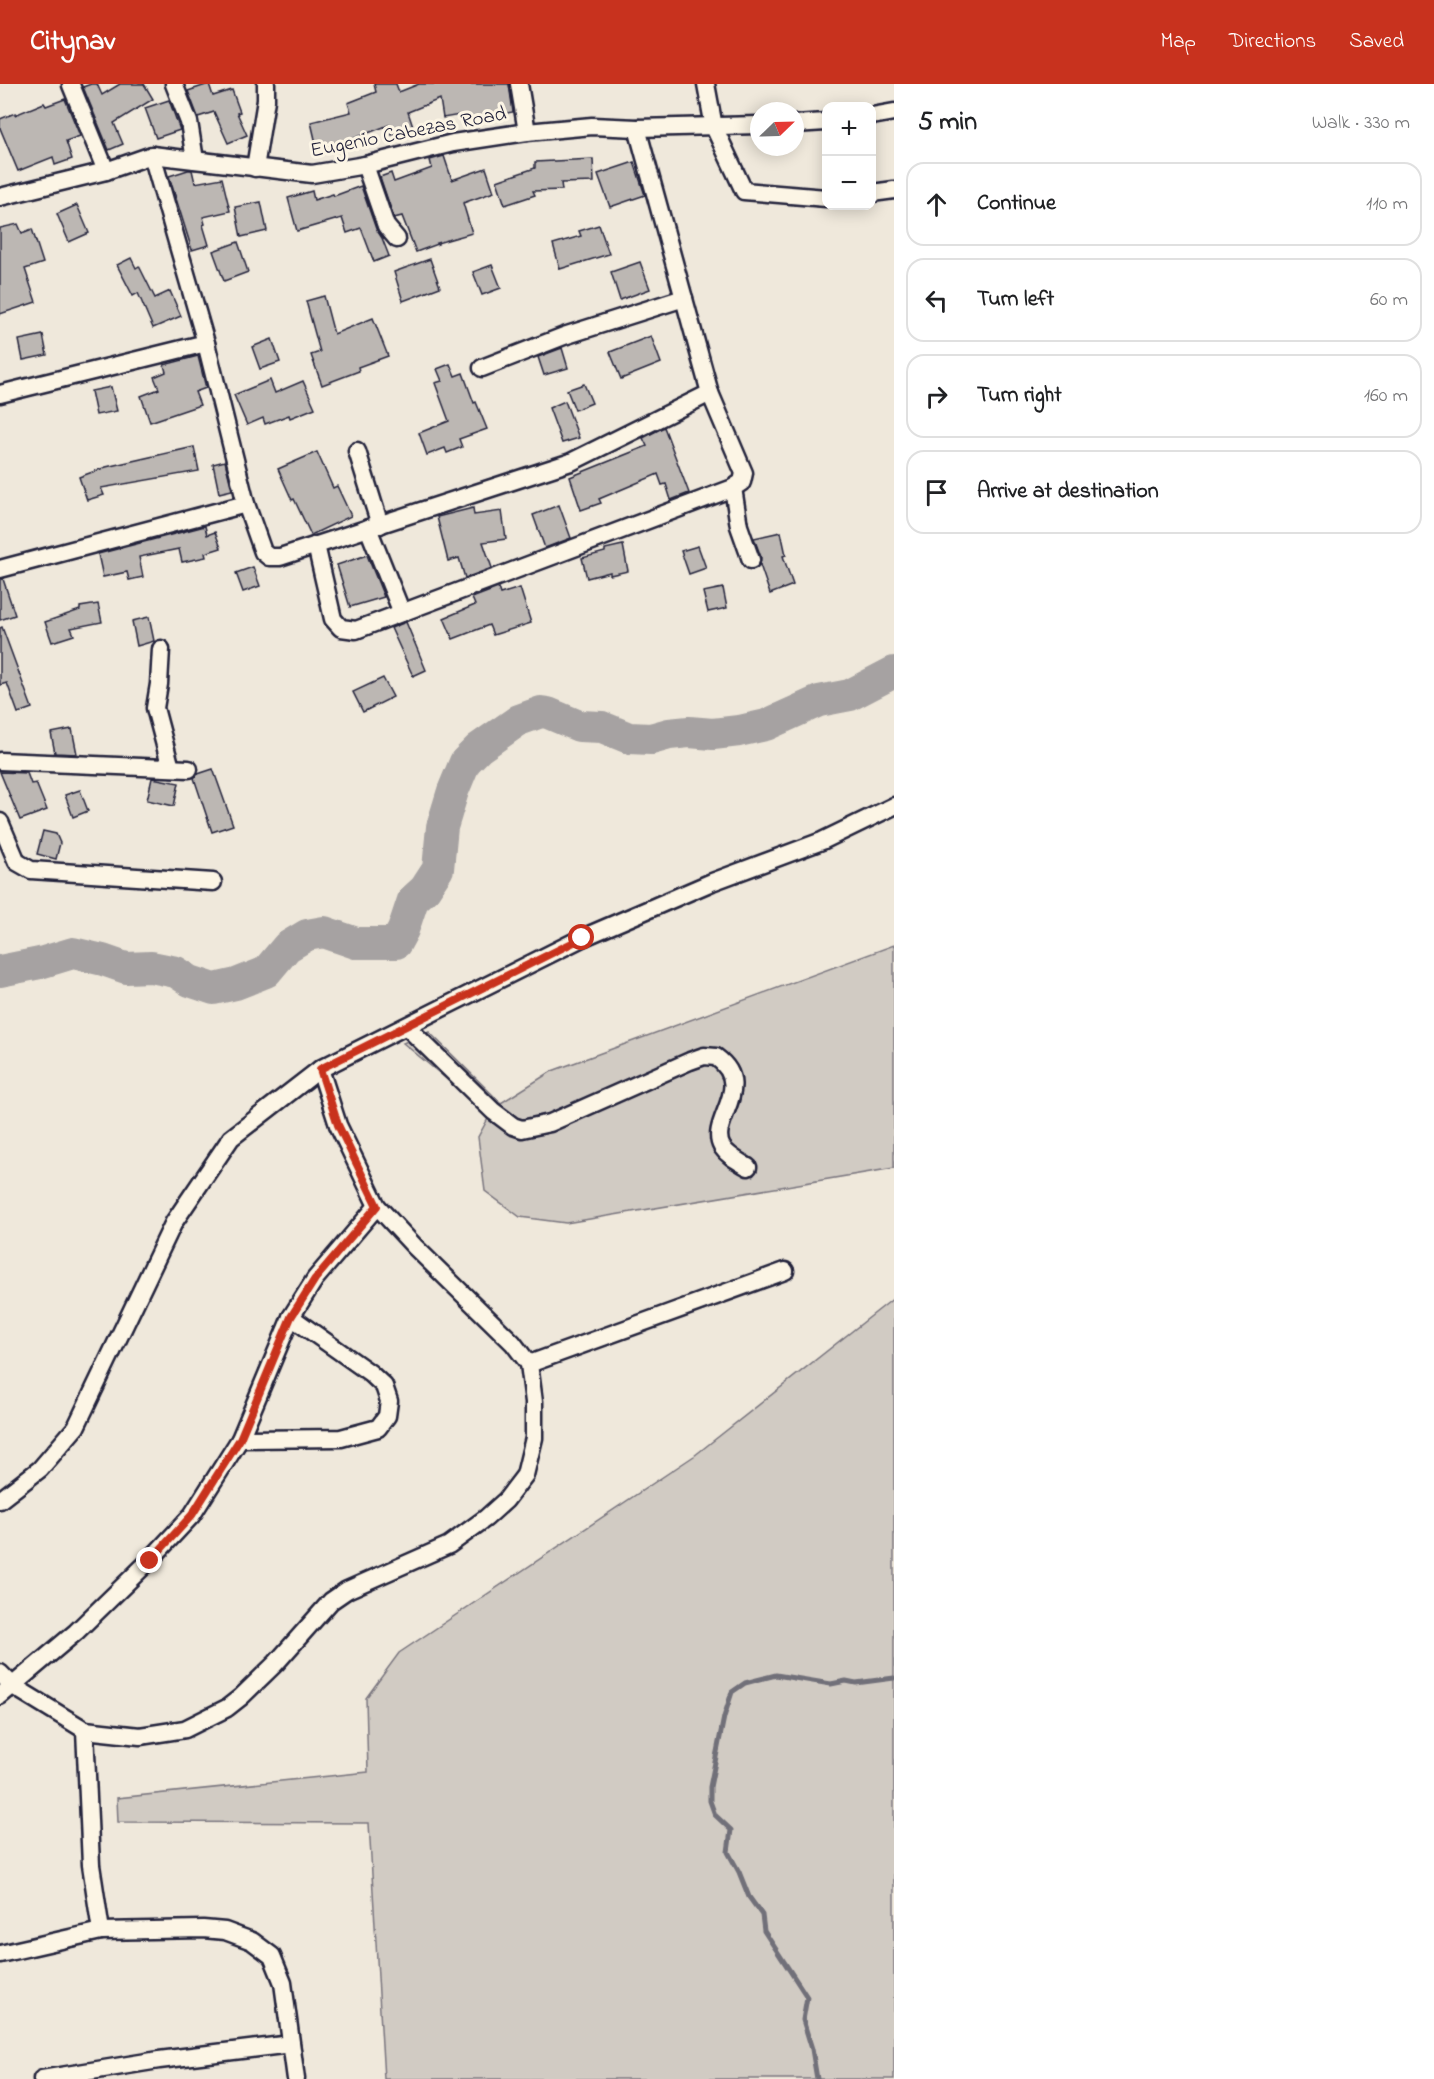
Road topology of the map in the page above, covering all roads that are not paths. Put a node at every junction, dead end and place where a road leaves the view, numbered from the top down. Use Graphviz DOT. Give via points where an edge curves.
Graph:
graph roads {
  1 [pos="174,84"];
  2 [pos="266,84"];
  3 [pos="519,84"];
  4 [pos="706,84"];
  5 [pos="71,85"];
  6 [pos="894,112"];
  7 [pos="876,115"];
  8 [pos="822,122"];
  9 [pos="804,123"];
  10 [pos="750,125"];
  11 [pos="714,127"];
  12 [pos="637,128"];
  13 [pos="526,132"];
  14 [pos="152,155"];
  15 [pos="195,160"];
  16 [pos="365,165"];
  17 [pos="255,168"];
  18 [pos="106,171"];
  19 [pos="894,190"];
  20 [pos="876,192"];
  21 [pos="0,197"];
  22 [pos="822,198"];
  23 [pos="397,238"];
  24 [pos="684,298"];
  25 [pos="206,343"];
  26 [pos="482,368"];
  27 [pos="710,393"];
  28 [pos="0,394"];
  29 [pos="357,451"];
  30 [pos="733,488"];
  31 [pos="246,504"];
  32 [pos="374,526"];
  33 [pos="316,545"];
  34 [pos="751,560"];
  35 [pos="0,569"];
  36 [pos="402,613"];
  37 [pos="161,649"];
  38 [pos="0,761"];
  39 [pos="171,768"];
  40 [pos="189,769"];
  41 [pos="894,806"];
  42 [pos="0,822"];
  43 [pos="213,882"];
  44 [pos="407,1027"];
  45 [pos="320,1069"];
  46 [pos="748,1167"];
  47 [pos="377,1206"];
  48 [pos="785,1271"];
  49 [pos="291,1317"];
  50 [pos="529,1364"];
  51 [pos="240,1439"];
  52 [pos="0,1500"];
  53 [pos="0,1673"];
  54 [pos="6,1691"];
  55 [pos="85,1730"];
  56 [pos="101,1931"];
  57 [pos="0,1954"];
  58 [pos="291,2044"];
  59 [pos="42,2079"];
  60 [pos="296,2079"];
  1 -- 15 [label="street" via="189,122"];
  2 -- 17 [label="street"];
  3 -- 13 [label="street"];
  4 -- 11 [label="street"];
  5 -- 18 [label="street"];
  6 -- 7 [label="street"];
  8 -- 9 [label="street"];
  10 -- 11 [label="street, Eugenio Cabezas Road"];
  11 -- 12 [label="street, Eugenio Cabezas Road"];
  11 -- 22 [label="street" via="744,192"];
  12 -- 13 [label="street, Eugenio Cabezas Road" via="592,126"];
  12 -- 24 [label="street"];
  13 -- 16 [label="street, Eugenio Cabezas Road" via="453,143"];
  14 -- 15 [label="street, Eugenio Cabezas Road"];
  14 -- 18 [label="street, Eugenio Cabezas Road"];
  14 -- 25 [label="street"];
  15 -- 17 [label="street, Eugenio Cabezas Road"];
  16 -- 17 [label="street, Eugenio Cabezas Road" via="312,174"];
  16 -- 23 [label="street" via="386,226"];
  18 -- 21 [label="street, Eugenio Cabezas Road"];
  19 -- 20 [label="street"];
  24 -- 26 [label="street" via="564,336"];
  24 -- 27 [label="street"];
  25 -- 28 [label="street"];
  25 -- 31 [label="street"];
  27 -- 30 [label="street" via="744,474"];
  27 -- 32 [label="street" via="571,462"];
  29 -- 32 [label="street"];
  30 -- 34 [label="street" via="739,526"];
  30 -- 36 [label="street"];
  31 -- 33 [label="street" via="262,552 269,557"];
  31 -- 35 [label="street"];
  32 -- 33 [label="street"];
  32 -- 36 [label="street"];
  33 -- 36 [label="street" via="336,624 356,630"];
  37 -- 39 [label="street" via="155,708"];
  38 -- 39 [label="street"];
  39 -- 40 [label="street"];
  41 -- 44 [label="street" via="822,841 712,882 582,938"];
  42 -- 43 [label="street" via="17,862 31,870"];
  44 -- 45 [label="street"];
  44 -- 46 [label="street" via="498,1116 522,1129 550,1123 690,1061 716,1057 729,1069 732,1090 719,1134 721,1146"];
  45 -- 47 [label="street" via="338,1125"];
  45 -- 52 [label="street" via="231,1138 174,1222 76,1427 40,1468"];
  47 -- 49 [label="street" via="315,1279"];
  47 -- 50 [label="street" via="513,1343"];
  48 -- 50 [label="street"];
  49 -- 51 [label="street"];
  49 -- 51 [label="street" via="384,1386 389,1401 387,1416 378,1428 341,1438"];
  50 -- 55 [label="street" via="534,1438 525,1475 486,1518 449,1545 347,1590 331,1601 276,1663 227,1708 185,1729 140,1736"];
  51 -- 54 [label="street" via="192,1515 150,1561 76,1632"];
  53 -- 54 [label="street"];
  54 -- 55 [label="street"];
  55 -- 56 [label="street" via="91,1865"];
  56 -- 57 [label="street"];
  56 -- 58 [label="street" via="203,1929 225,1931 252,1941 272,1956 283,1983"];
  58 -- 59 [label="street"];
  58 -- 60 [label="street"];
}
